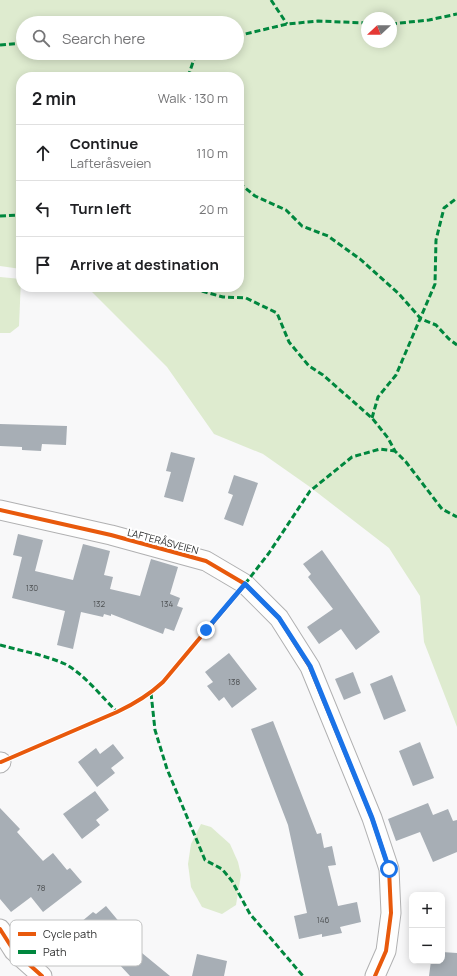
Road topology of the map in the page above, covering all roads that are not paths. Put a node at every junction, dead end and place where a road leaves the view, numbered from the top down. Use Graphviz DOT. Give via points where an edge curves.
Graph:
graph roads {
  1 [pos="0,510"];
  2 [pos="0,929"];
  3 [pos="10,945"];
  4 [pos="31,966"];
  5 [pos="42,976"];
  6 [pos="375,976"];
  1 -- 6 [label="street, LAFTERÅSVEIEN" via="111,535 206,561 245,584 279,618 310,666 372,818 389,869 391,913 386,951"];
  2 -- 3 [label="street"];
  4 -- 5 [label="street"];
}
